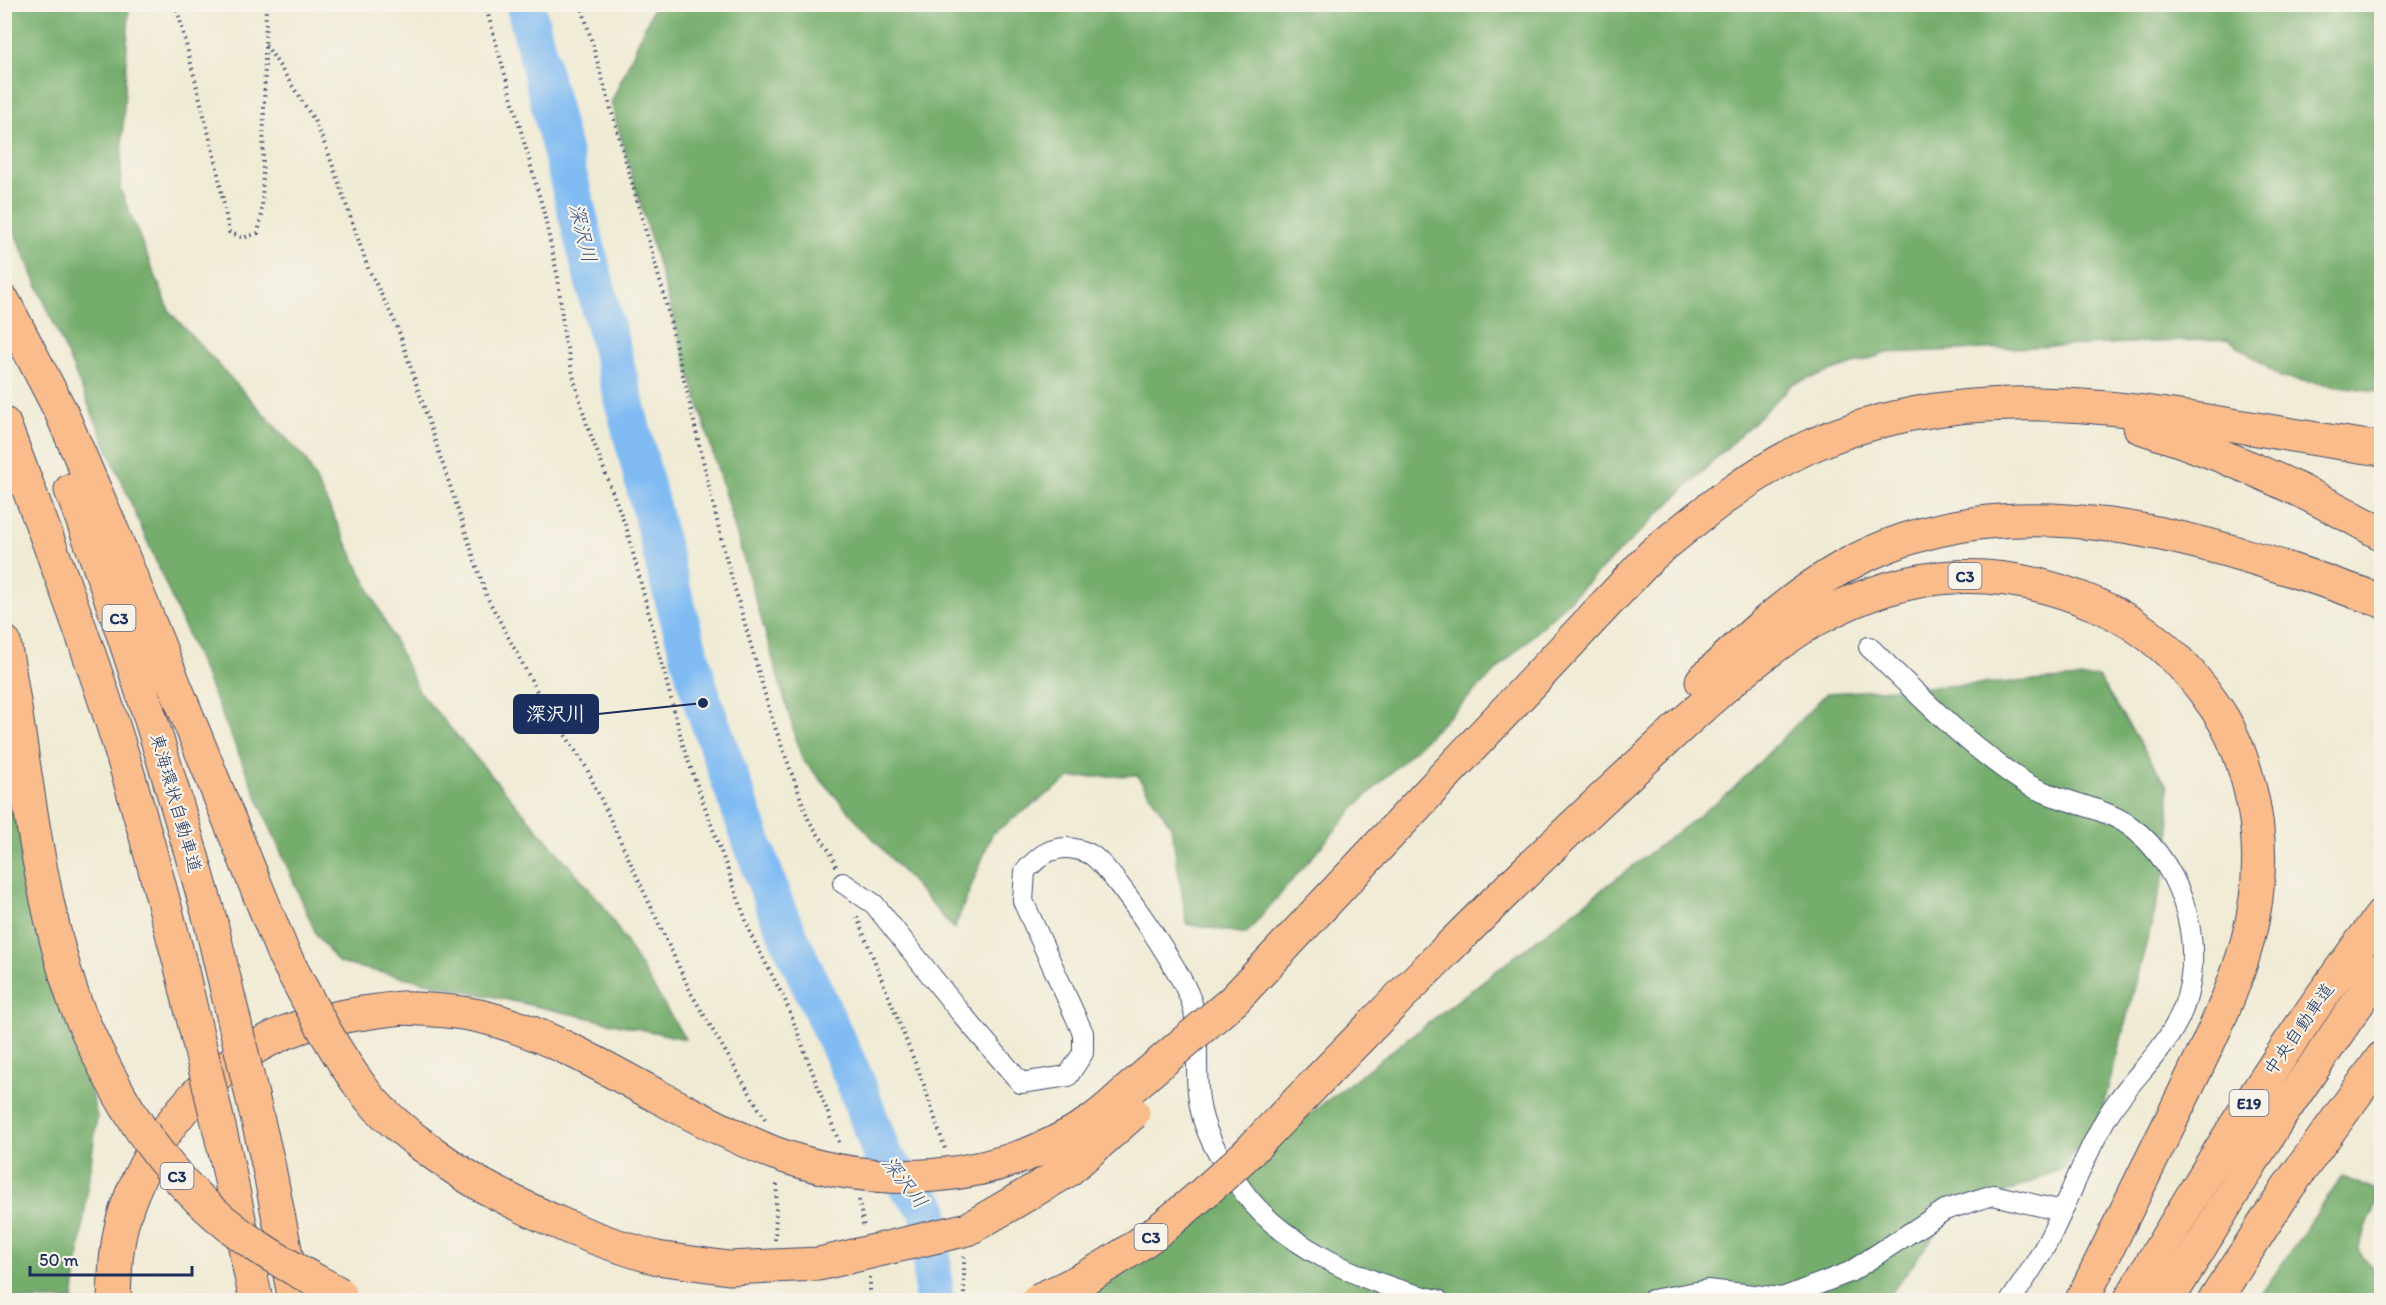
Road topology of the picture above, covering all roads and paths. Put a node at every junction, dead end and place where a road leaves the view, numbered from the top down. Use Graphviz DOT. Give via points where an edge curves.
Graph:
graph roads {
  1 [pos="176,4"];
  2 [pos="266,4"];
  3 [pos="485,4"];
  4 [pos="581,4"];
  5 [pos="266,45"];
  6 [pos="4,302"];
  7 [pos="4,321"];
  8 [pos="1963,406"];
  9 [pos="4,424"];
  10 [pos="2382,449"];
  11 [pos="2382,534"];
  12 [pos="2382,601"];
  13 [pos="4,642"];
  14 [pos="1869,647"];
  15 [pos="843,883"];
  16 [pos="2382,915"];
  17 [pos="2382,968"];
  18 [pos="1426,972"];
  19 [pos="1234,1000"];
  20 [pos="2382,1058"];
  21 [pos="769,1128"];
  22 [pos="844,1154"];
  23 [pos="946,1154"];
  24 [pos="778,1169"];
  25 [pos="856,1192"];
  26 [pos="2062,1210"];
  27 [pos="866,1239"];
  28 [pos="775,1242"];
  29 [pos="963,1247"];
  30 [pos="869,1270"];
  31 [pos="348,1297"];
  32 [pos="1784,1299"];
  33 [pos="114,1300"];
  34 [pos="256,1300"];
  35 [pos="296,1300"];
  36 [pos="870,1300"];
  37 [pos="964,1300"];
  38 [pos="1038,1300"];
  39 [pos="1438,1300"];
  40 [pos="1652,1300"];
  41 [pos="2011,1300"];
  42 [pos="2082,1300"];
  43 [pos="2130,1300"];
  44 [pos="2168,1300"];
  45 [pos="2215,1300"];
  1 -- 5 [label="path" via="216,162 229,232 243,238 258,233 262,214"];
  2 -- 5 [label="path"];
  3 -- 22 [label="path" via="543,209 575,383 627,530 684,749 752,937 786,1002"];
  4 -- 15 [label="path" via="664,295 725,554 772,718 809,821 831,853"];
  5 -- 21 [label="path" via="313,118 328,152 368,267 397,326 499,623 586,767 691,993"];
  6 -- 19 [label="highway, bridge" via="61,412 112,530 283,953 339,1054 366,1093 443,1162 481,1185 604,1243 657,1258 729,1268 819,1264 968,1229 1067,1171 1122,1125"];
  7 -- 35 [label="highway, 東海環状自動車道 / C3, bridge" via="124,632 153,724 211,923"];
  8 -- 10 [label="highway" via="2087,405"];
  8 -- 11 [label="highway" via="2086,415 2146,429 2245,465"];
  8 -- 19 [label="highway" via="1869,423 1807,447 1721,497 1652,555"];
  9 -- 34 [label="highway, 東海環状自動車道 / C3, bridge" via="108,710 140,814 181,967"];
  12 -- 18 [label="highway, C3" via="2228,549 2134,527 2058,519 2003,520 1951,527 1896,543 1844,567 1789,602 1738,646 1653,727"];
  13 -- 31 [label="highway, C3, bridge" via="39,859 62,966 97,1056 125,1109 158,1156 203,1203 258,1247"];
  14 -- 26 [label="street" via="1938,713 2023,782 2130,825 2171,872 2181,892 2192,944 2187,1000 2156,1055 2104,1120"];
  15 -- 23 [label="path" via="924,1085"];
  15 -- 39 [label="street" via="874,904 1021,1083 1068,1076 1083,1053 1083,1033 1023,901 1025,871 1045,852 1068,848 1092,855 1117,883 1180,975 1193,1008 1201,1113 1213,1144 1244,1192 1271,1223 1304,1245 1371,1280"];
  16 -- 43 [label="highway, 中央自動車道 / E19" via="2305,1018 2246,1108"];
  17 -- 44 [label="highway, 中央自動車道 / E19" via="2276,1122"];
  18 -- 38 [label="highway, C3, bridge" via="1249,1152 1181,1215 1117,1261"];
  18 -- 42 [label="highway, C3" via="1665,741 1752,665 1814,621 1868,594 1912,581 1952,576 2032,582 2106,609 2141,629 2174,656 2226,723 2243,762 2256,812 2261,859 2249,941 2235,979 2204,1053"];
  19 -- 33 [label="highway, bridge" via="1090,1122 1046,1146 996,1166 944,1176 900,1178 851,1173 773,1152 726,1132 592,1060 498,1021 451,1011 402,1008 349,1014 302,1026 226,1067 164,1132 139,1176 125,1212 117,1251"];
  20 -- 45 [label="highway" via="2288,1187"];
  24 -- 28 [label="path"];
  25 -- 27 [label="path"];
  26 -- 32 [label="street" via="1993,1195 1945,1210 1850,1272"];
  26 -- 41 [label="street" via="2035,1264"];
  29 -- 37 [label="path"];
  30 -- 36 [label="path"];
  32 -- 40 [label="street" via="1707,1290"];
}
